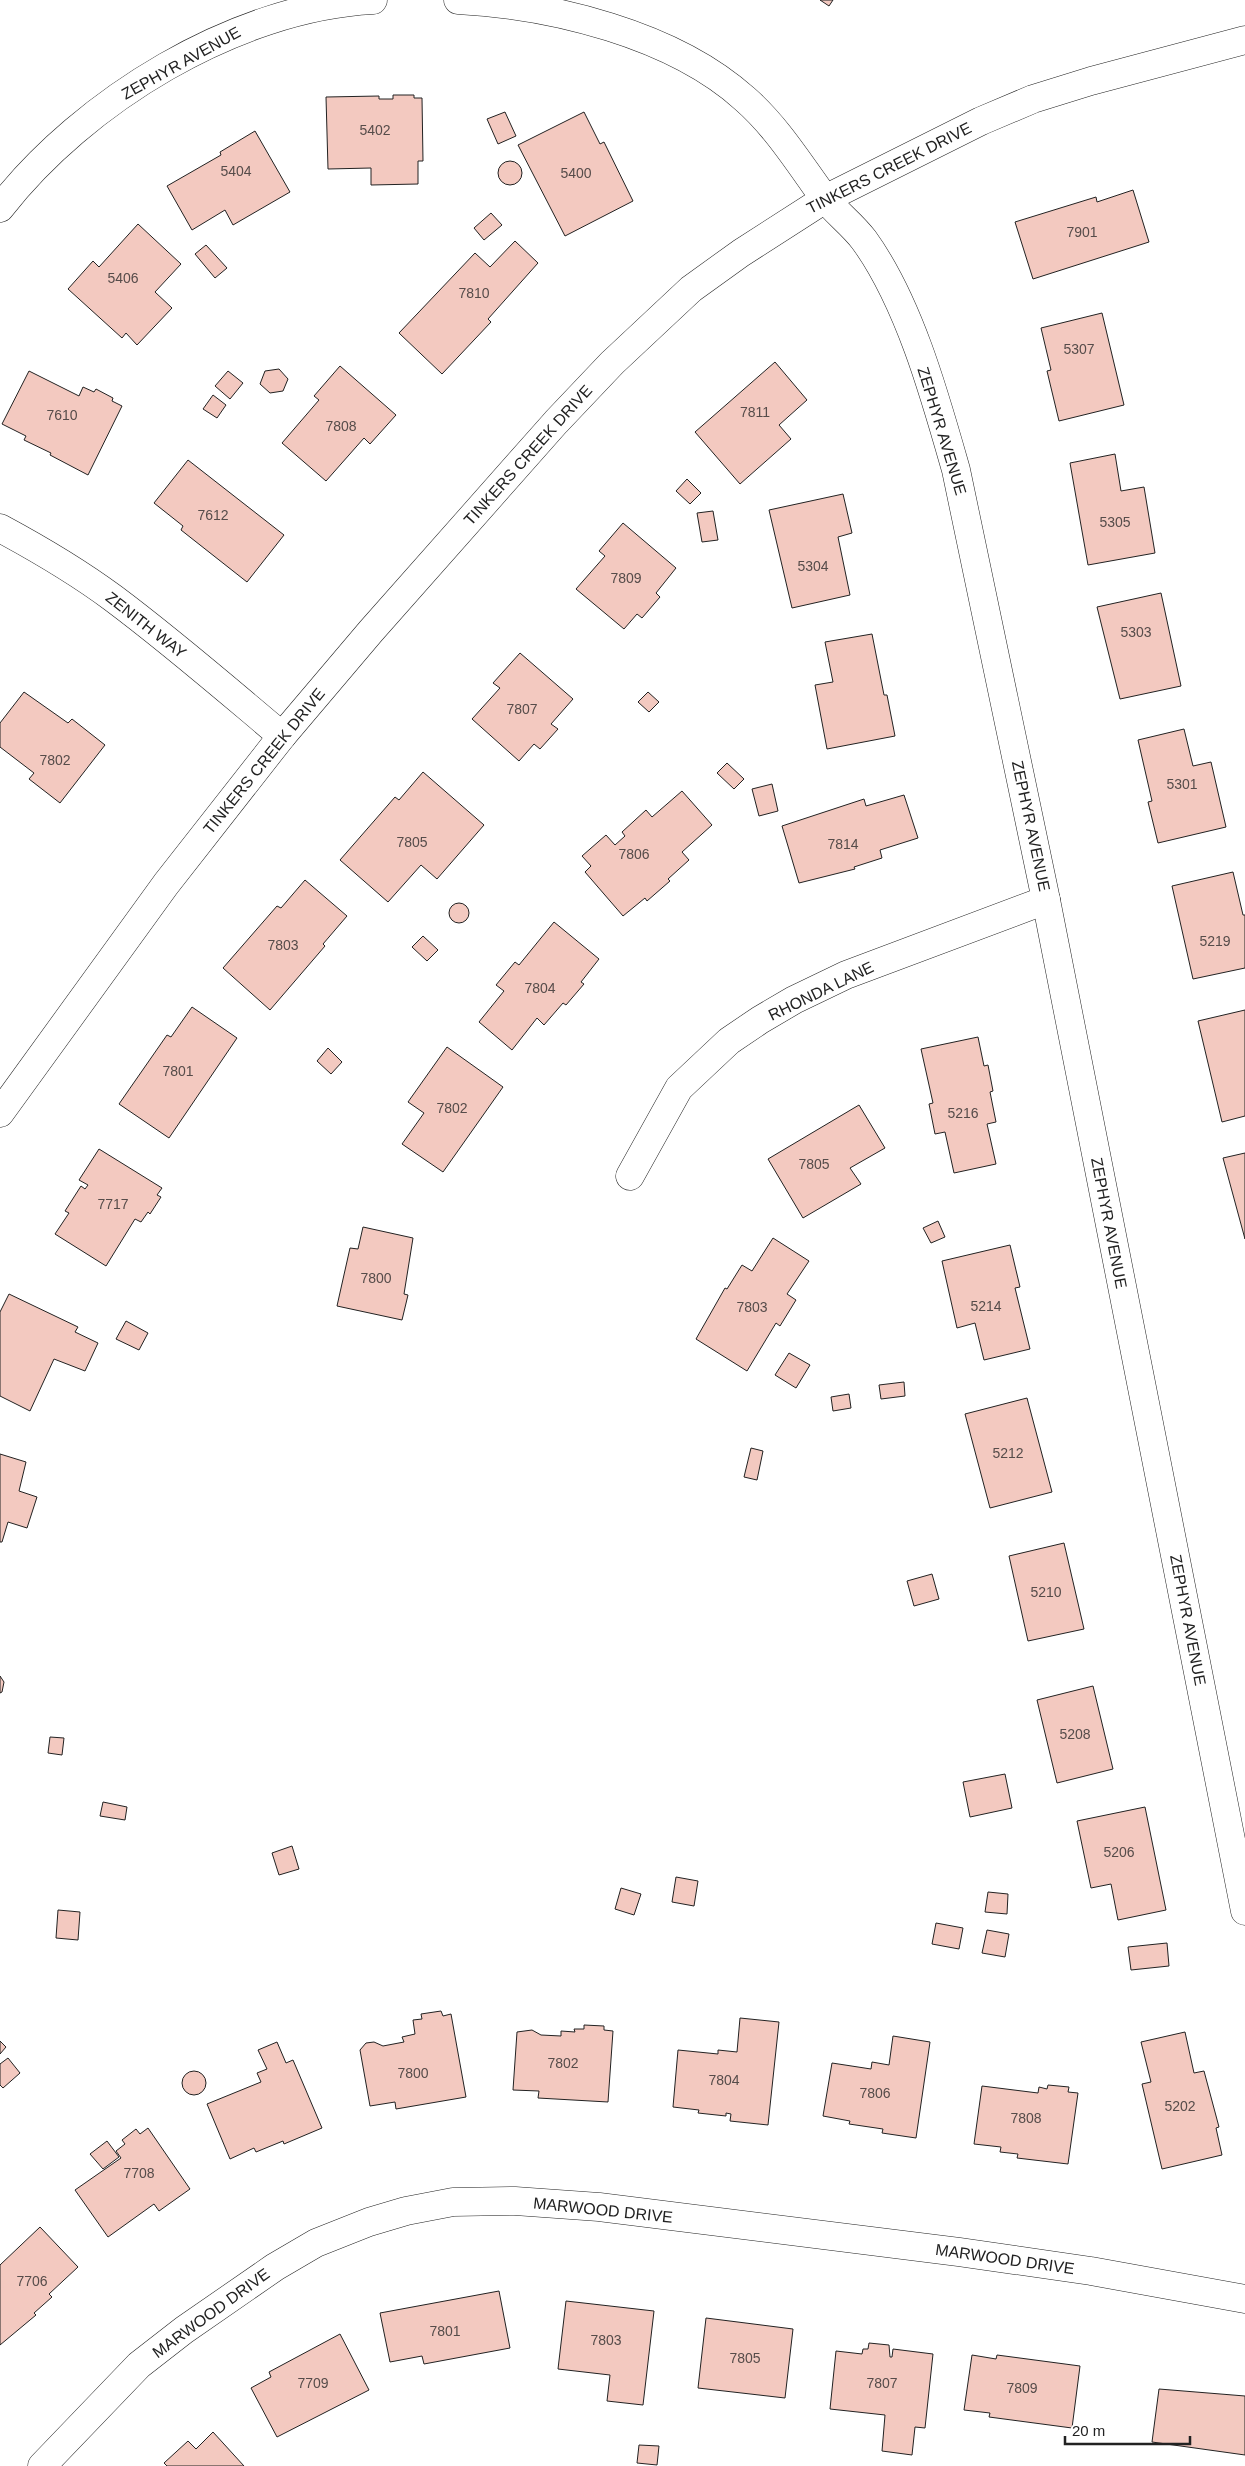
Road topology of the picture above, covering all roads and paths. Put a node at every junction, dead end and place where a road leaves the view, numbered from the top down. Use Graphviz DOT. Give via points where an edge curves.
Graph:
graph roads {
  1 [pos="373,0"];
  2 [pos="458,0"];
  3 [pos="1245,40"];
  4 [pos="825,198"];
  5 [pos="0,208"];
  6 [pos="0,528"];
  7 [pos="282,736"];
  8 [pos="1046,900"];
  9 [pos="1,1109"];
  10 [pos="630,1176"];
  11 [pos="1245,1911"];
  12 [pos="1245,2299"];
  13 [pos="42,2466"];
  1 -- 5 [label="street, ZEPHYR AVENUE" via="298,10 252,25 203,47 110,102 56,148"];
  2 -- 4 [label="street, ZEPHYR AVENUE" via="524,6 578,18 673,53 712,74 746,99 773,128"];
  3 -- 4 [label="street, TINKERS CREEK DRIVE" via="1033,99"];
  4 -- 7 [label="street, TINKERS CREEK DRIVE" via="691,289 612,363 504,480"];
  4 -- 8 [label="street, ZEPHYR AVENUE" via="863,240 893,288 936,400 956,470"];
  6 -- 7 [label="street, ZENITH WAY" via="47,554 112,597"];
  7 -- 9 [label="street, TINKERS CREEK DRIVE" via="166,884"];
  8 -- 10 [label="street, RHONDA LANE" via="846,975 760,1020 729,1041 679,1088"];
  8 -- 11 [label="street, ZEPHYR AVENUE"];
  12 -- 13 [label="street, MARWOOD DRIVE" via="1091,2271 959,2252 599,2207 515,2201 453,2202 369,2222 316,2243 275,2267 206,2313 139,2366"];
}
